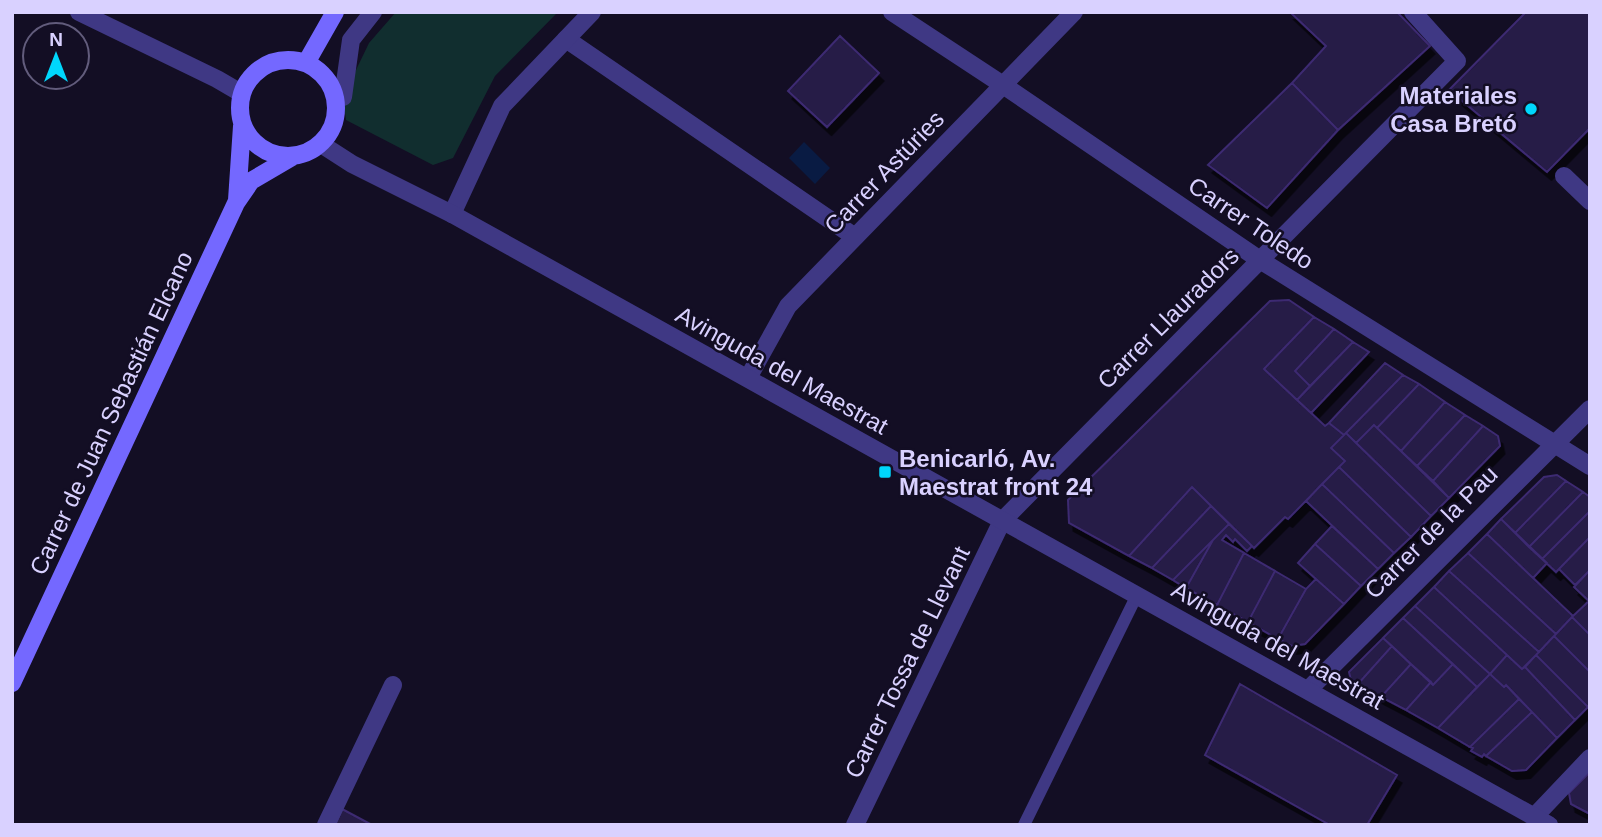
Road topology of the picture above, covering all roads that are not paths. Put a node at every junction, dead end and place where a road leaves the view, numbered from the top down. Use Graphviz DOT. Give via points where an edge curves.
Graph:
graph roads {
  1 [pos="79,12"];
  2 [pos="335,12"];
  3 [pos="373,12"];
  4 [pos="592,12"];
  5 [pos="892,12"];
  6 [pos="1074,12"];
  7 [pos="1413,12"];
  8 [pos="566,39"];
  9 [pos="306,63"];
  10 [pos="1003,85"];
  11 [pos="241,93"];
  12 [pos="344,97"];
  13 [pos="242,125"];
  14 [pos="321,144"];
  15 [pos="292,157"];
  16 [pos="1564,176"];
  17 [pos="1590,201"];
  18 [pos="236,203"];
  19 [pos="452,214"];
  20 [pos="855,237"];
  21 [pos="1260,260"];
  22 [pos="748,378"];
  23 [pos="1590,409"];
  24 [pos="1554,444"];
  25 [pos="1590,466"];
  26 [pos="1002,521"];
  27 [pos="1137,595"];
  28 [pos="12,682"];
  29 [pos="393,685"];
  30 [pos="1308,690"];
  31 [pos="1590,758"];
  32 [pos="1542,820"];
  33 [pos="326,825"];
  34 [pos="855,825"];
  35 [pos="1024,825"];
  1 -- 11 [label="street"];
  2 -- 9 [label="main road"];
  3 -- 12 [label="street" via="351,40"];
  4 -- 8 [label="street"];
  5 -- 10 [label="street, Carrer Toledo"];
  6 -- 10 [label="street, Carrer Astúries"];
  7 -- 21 [label="street, Carrer Llauradors" via="1457,61"];
  8 -- 19 [label="street" via="502,106"];
  8 -- 20 [label="street"];
  9 -- 11 [label="main road" via="290,60 260,68"];
  9 -- 14 [label="main road" via="330,84 336,100 331,131"];
  10 -- 20 [label="street, Carrer Astúries"];
  10 -- 21 [label="street, Carrer Toledo"];
  11 -- 13 [label="main road"];
  13 -- 15 [label="main road" via="262,149"];
  13 -- 18 [label="main road, Carrer de Juan Sebastián Elcano"];
  14 -- 15 [label="main road"];
  14 -- 19 [label="street, Avinguda del Maestrat"];
  15 -- 18 [label="main road, Carrer de Juan Sebastián Elcano" via="251,181"];
  16 -- 17 [label="street"];
  18 -- 28 [label="main road, Carrer de Juan Sebastián Elcano"];
  19 -- 22 [label="street, Avinguda del Maestrat"];
  20 -- 22 [label="street, Carrer Astúries" via="788,306"];
  21 -- 24 [label="street, Carrer Toledo"];
  21 -- 26 [label="street, Carrer Llauradors"];
  22 -- 26 [label="street, Avinguda del Maestrat"];
  23 -- 24 [label="street, Carrer de la Pau"];
  24 -- 25 [label="street, Carrer Toledo"];
  24 -- 30 [label="street, Carrer de la Pau"];
  26 -- 27 [label="street, Avinguda del Maestrat"];
  26 -- 34 [label="street, Carrer Tossa de Llevant"];
  27 -- 30 [label="street, Avinguda del Maestrat"];
  27 -- 35 [label="lane"];
  29 -- 33 [label="street"];
  30 -- 32 [label="street, Avinguda del Maestrat"];
  31 -- 32 [label="street"];
}
